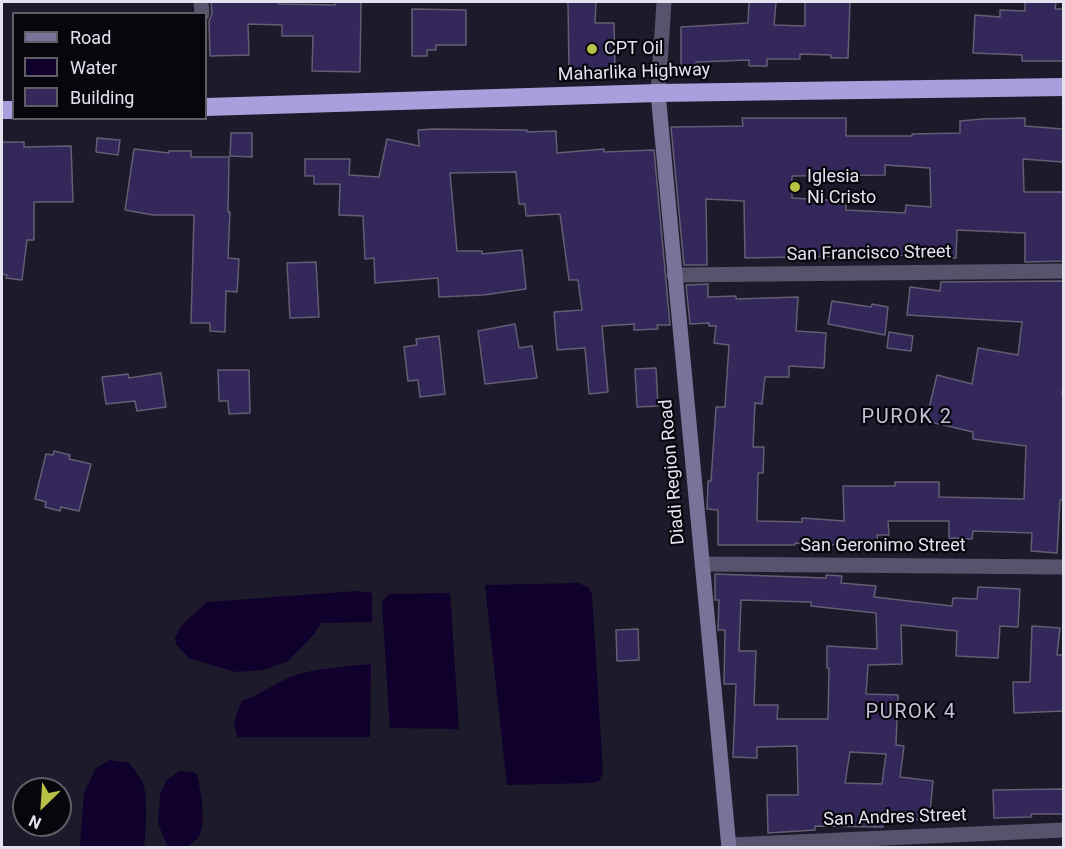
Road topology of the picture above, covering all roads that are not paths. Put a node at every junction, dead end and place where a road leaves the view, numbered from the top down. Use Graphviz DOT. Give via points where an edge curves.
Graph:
graph roads {
  1 [pos="664,2"];
  2 [pos="1064,87"];
  3 [pos="658,93"];
  4 [pos="207,107"];
  5 [pos="1064,271"];
  6 [pos="674,275"];
  7 [pos="702,564"];
  8 [pos="1064,567"];
  9 [pos="1064,830"];
  10 [pos="729,846"];
  1 -- 3 [label="street"];
  2 -- 3 [label="highway, Maharlika Highway"];
  3 -- 4 [label="highway, Maharlika Highway"];
  3 -- 6 [label="main road, Diadi Region Road"];
  5 -- 6 [label="street, San Francisco Street"];
  6 -- 7 [label="main road, Diadi Region Road"];
  7 -- 8 [label="street, San Geronimo Street"];
  7 -- 10 [label="main road, Diadi Region Road"];
  9 -- 10 [label="street, San Andres Street"];
}
